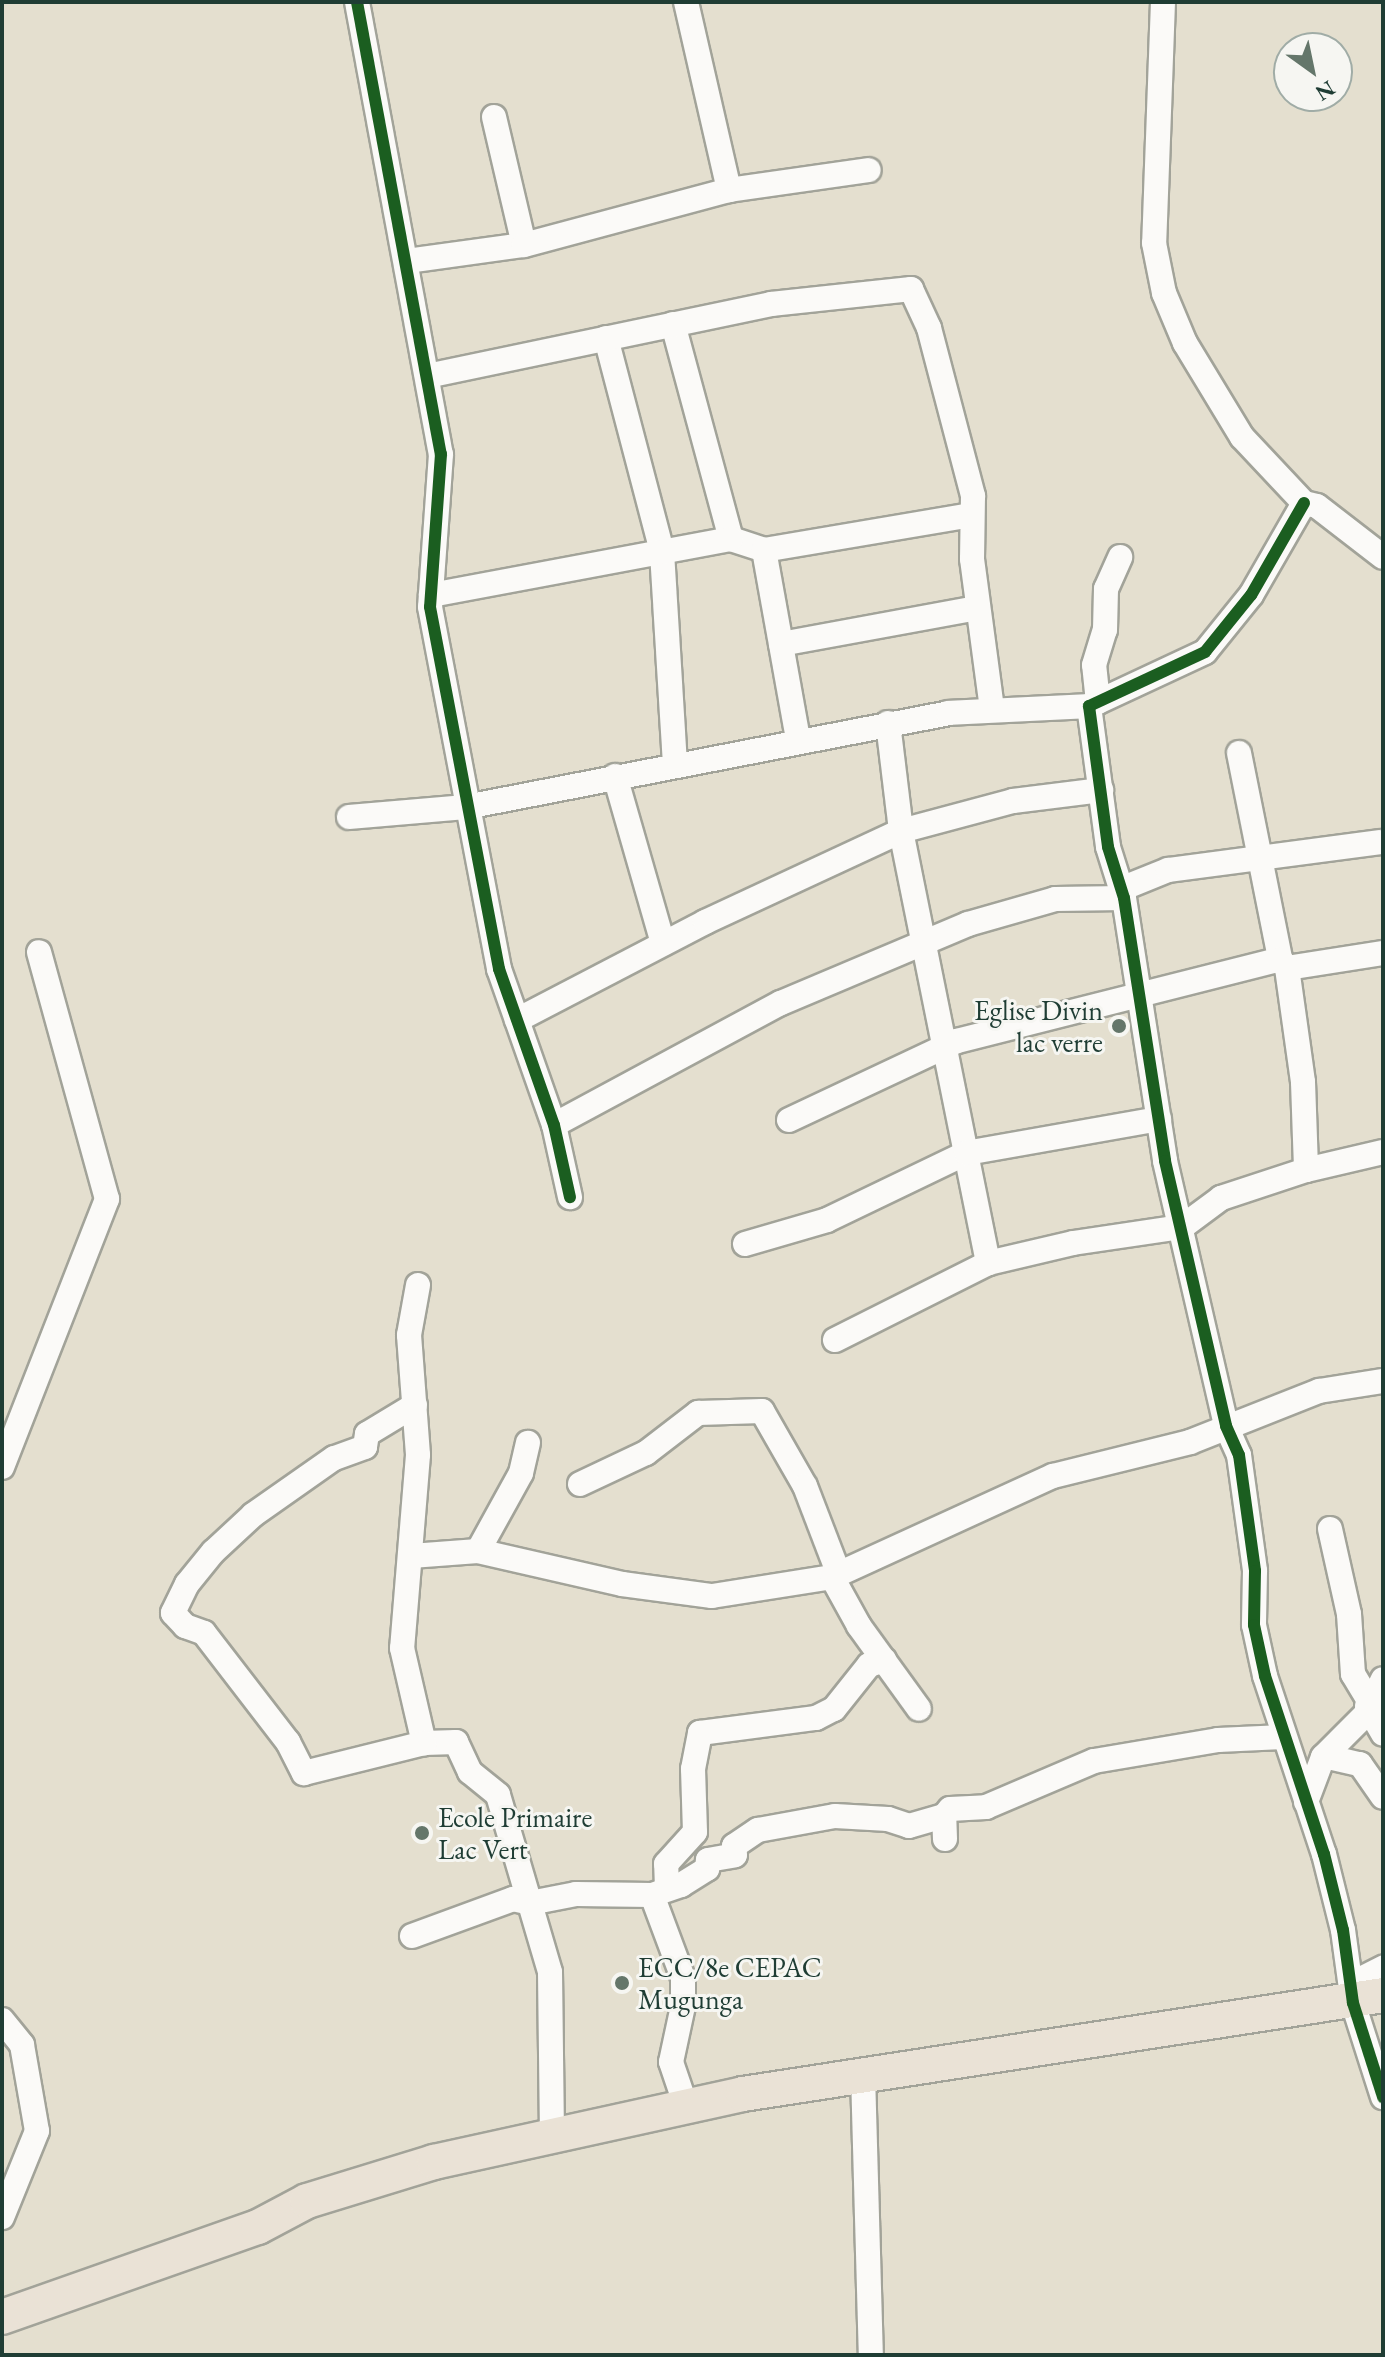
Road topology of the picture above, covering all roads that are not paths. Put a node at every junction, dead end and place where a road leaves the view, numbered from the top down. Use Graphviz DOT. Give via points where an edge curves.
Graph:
graph roads {
  1 [pos="357,2"];
  2 [pos="686,2"];
  3 [pos="1163,2"];
  4 [pos="494,117"];
  5 [pos="869,170"];
  6 [pos="729,190"];
  7 [pos="524,245"];
  8 [pos="407,261"];
  9 [pos="673,324"];
  10 [pos="606,338"];
  11 [pos="427,376"];
  12 [pos="1304,503"];
  13 [pos="972,515"];
  14 [pos="731,539"];
  15 [pos="764,550"];
  16 [pos="662,552"];
  17 [pos="1120,557"];
  18 [pos="1383,557"];
  19 [pos="431,595"];
  20 [pos="978,608"];
  21 [pos="781,644"];
  22 [pos="1093,704"];
  23 [pos="992,708"];
  24 [pos="888,723"];
  25 [pos="798,739"];
  26 [pos="1239,753"];
  27 [pos="675,764"];
  28 [pos="615,776"];
  29 [pos="1101,790"];
  30 [pos="466,807"];
  31 [pos="349,817"];
  32 [pos="901,831"];
  33 [pos="1380,842"];
  34 [pos="1260,856"];
  35 [pos="1123,894"];
  36 [pos="926,942"];
  37 [pos="663,943"];
  38 [pos="39,952"];
  39 [pos="1383,953"];
  40 [pos="1283,964"];
  41 [pos="1137,991"];
  42 [pos="517,1020"];
  43 [pos="945,1046"];
  44 [pos="1159,1119"];
  45 [pos="789,1120"];
  46 [pos="554,1125"];
  47 [pos="1383,1152"];
  48 [pos="966,1153"];
  49 [pos="1306,1170"];
  50 [pos="570,1197"];
  51 [pos="1182,1227"];
  52 [pos="745,1244"];
  53 [pos="988,1263"];
  54 [pos="418,1285"];
  55 [pos="835,1340"];
  56 [pos="1383,1381"];
  57 [pos="415,1405"];
  58 [pos="1226,1426"];
  59 [pos="528,1443"];
  60 [pos="2,1467"];
  61 [pos="580,1484"];
  62 [pos="1330,1529"];
  63 [pos="478,1551"];
  64 [pos="411,1556"];
  65 [pos="835,1574"];
  66 [pos="884,1660"];
  67 [pos="1383,1679"];
  68 [pos="1368,1704"];
  69 [pos="919,1709"];
  70 [pos="1383,1734"];
  71 [pos="1283,1737"];
  72 [pos="424,1743"];
  73 [pos="1324,1756"];
  74 [pos="1383,1797"];
  75 [pos="1306,1802"];
  76 [pos="659,1892"];
  77 [pos="530,1903"];
  78 [pos="412,1936"];
  79 [pos="1383,1968"];
  80 [pos="1362,1994"];
  81 [pos="2,2020"];
  82 [pos="863,2074"];
  83 [pos="1383,2097"];
  84 [pos="686,2106"];
  85 [pos="552,2136"];
  86 [pos="2,2217"];
  87 [pos="2,2316"];
  88 [pos="871,2355"];
  1 -- 8 [label="street"];
  2 -- 6 [label="street"];
  3 -- 12 [label="street" via="1156,269 1185,343 1216,399 1242,437"];
  4 -- 7 [label="street"];
  5 -- 6 [label="street"];
  6 -- 7 [label="street"];
  7 -- 8 [label="street"];
  8 -- 11 [label="street"];
  9 -- 10 [label="street"];
  9 -- 13 [label="street" via="771,304 911,289 929,328 973,496"];
  9 -- 14 [label="street"];
  10 -- 11 [label="street"];
  10 -- 16 [label="street"];
  11 -- 19 [label="street" via="441,454"];
  12 -- 18 [label="street" via="1317,506"];
  12 -- 22 [label="street" via="1251,595 1205,652"];
  13 -- 15 [label="street"];
  13 -- 20 [label="street"];
  14 -- 15 [label="street"];
  14 -- 16 [label="street"];
  15 -- 21 [label="street"];
  16 -- 19 [label="street"];
  16 -- 27 [label="street"];
  17 -- 22 [label="street" via="1106,589"];
  19 -- 30 [label="street"];
  20 -- 21 [label="street"];
  20 -- 23 [label="street"];
  21 -- 25 [label="street"];
  22 -- 23 [label="street"];
  22 -- 29 [label="street"];
  23 -- 24 [label="street"];
  24 -- 25 [label="street"];
  24 -- 32 [label="street"];
  25 -- 27 [label="street"];
  26 -- 34 [label="street"];
  27 -- 28 [label="street"];
  28 -- 30 [label="street"];
  28 -- 37 [label="street"];
  29 -- 32 [label="street" via="1013,801"];
  29 -- 35 [label="street" via="1108,847"];
  30 -- 31 [label="street"];
  30 -- 42 [label="street" via="499,969"];
  32 -- 36 [label="street"];
  32 -- 37 [label="street"];
  33 -- 34 [label="street"];
  34 -- 35 [label="street" via="1168,870"];
  34 -- 40 [label="street"];
  35 -- 36 [label="street" via="1055,899"];
  35 -- 41 [label="street"];
  36 -- 43 [label="street"];
  36 -- 46 [label="street" via="781,1003"];
  37 -- 42 [label="street"];
  38 -- 60 [label="street" via="107,1199"];
  39 -- 40 [label="street"];
  40 -- 41 [label="street"];
  40 -- 49 [label="street" via="1303,1082"];
  41 -- 43 [label="street"];
  41 -- 44 [label="street"];
  42 -- 46 [label="street"];
  43 -- 45 [label="street"];
  43 -- 48 [label="street"];
  44 -- 48 [label="street"];
  44 -- 51 [label="street"];
  46 -- 50 [label="street"];
  47 -- 49 [label="street"];
  48 -- 52 [label="street" via="827,1220"];
  48 -- 53 [label="street"];
  49 -- 51 [label="street" via="1221,1198"];
  51 -- 53 [label="street"];
  51 -- 58 [label="street"];
  53 -- 55 [label="street"];
  54 -- 57 [label="street" via="409,1335"];
  56 -- 58 [label="street" via="1319,1391"];
  57 -- 64 [label="street" via="418,1455"];
  57 -- 72 [label="street" via="367,1434 365,1447 334,1458 253,1515 213,1552 187,1584 173,1613 174,1620 204,1633 288,1742 304,1773"];
  58 -- 65 [label="street" via="1190,1442 1053,1476"];
  58 -- 71 [label="street" via="1239,1455 1255,1571 1254,1625"];
  59 -- 63 [label="street" via="521,1473"];
  61 -- 65 [label="street" via="646,1453 698,1413 762,1411 811,1498"];
  62 -- 68 [label="street" via="1349,1614 1353,1674"];
  63 -- 64 [label="street"];
  63 -- 65 [label="street" via="568,1573 712,1596"];
  64 -- 72 [label="street" via="402,1648"];
  65 -- 66 [label="street"];
  66 -- 69 [label="street"];
  66 -- 76 [label="street" via="869,1665 834,1709 816,1718 700,1733 693,1769 695,1832 666,1864"];
  67 -- 68 [label="street"];
  68 -- 70 [label="street"];
  68 -- 73 [label="street" via="1365,1715"];
  71 -- 75 [label="street"];
  71 -- 76 [label="street" via="1119,1755 986,1807 950,1809 944,1828 835,1816 758,1830 734,1846 735,1855 708,1860 707,1869"];
  72 -- 77 [label="street" via="456,1742 470,1772 498,1795"];
  73 -- 74 [label="street" via="1360,1764"];
  73 -- 75 [label="street"];
  75 -- 80 [label="street"];
  76 -- 77 [label="street" via="576,1894"];
  76 -- 84 [label="street" via="683,1978 671,2062"];
  77 -- 78 [label="street" via="513,1899"];
  77 -- 85 [label="street" via="550,1972"];
  79 -- 80 [label="street"];
  80 -- 82 [label="highway"];
  80 -- 83 [label="street"];
  81 -- 86 [label="street" via="22,2045 37,2131"];
  82 -- 84 [label="highway"];
  82 -- 88 [label="street"];
  84 -- 85 [label="highway" via="661,2116"];
  85 -- 87 [label="highway" via="434,2162 307,2201 258,2227"];
}
